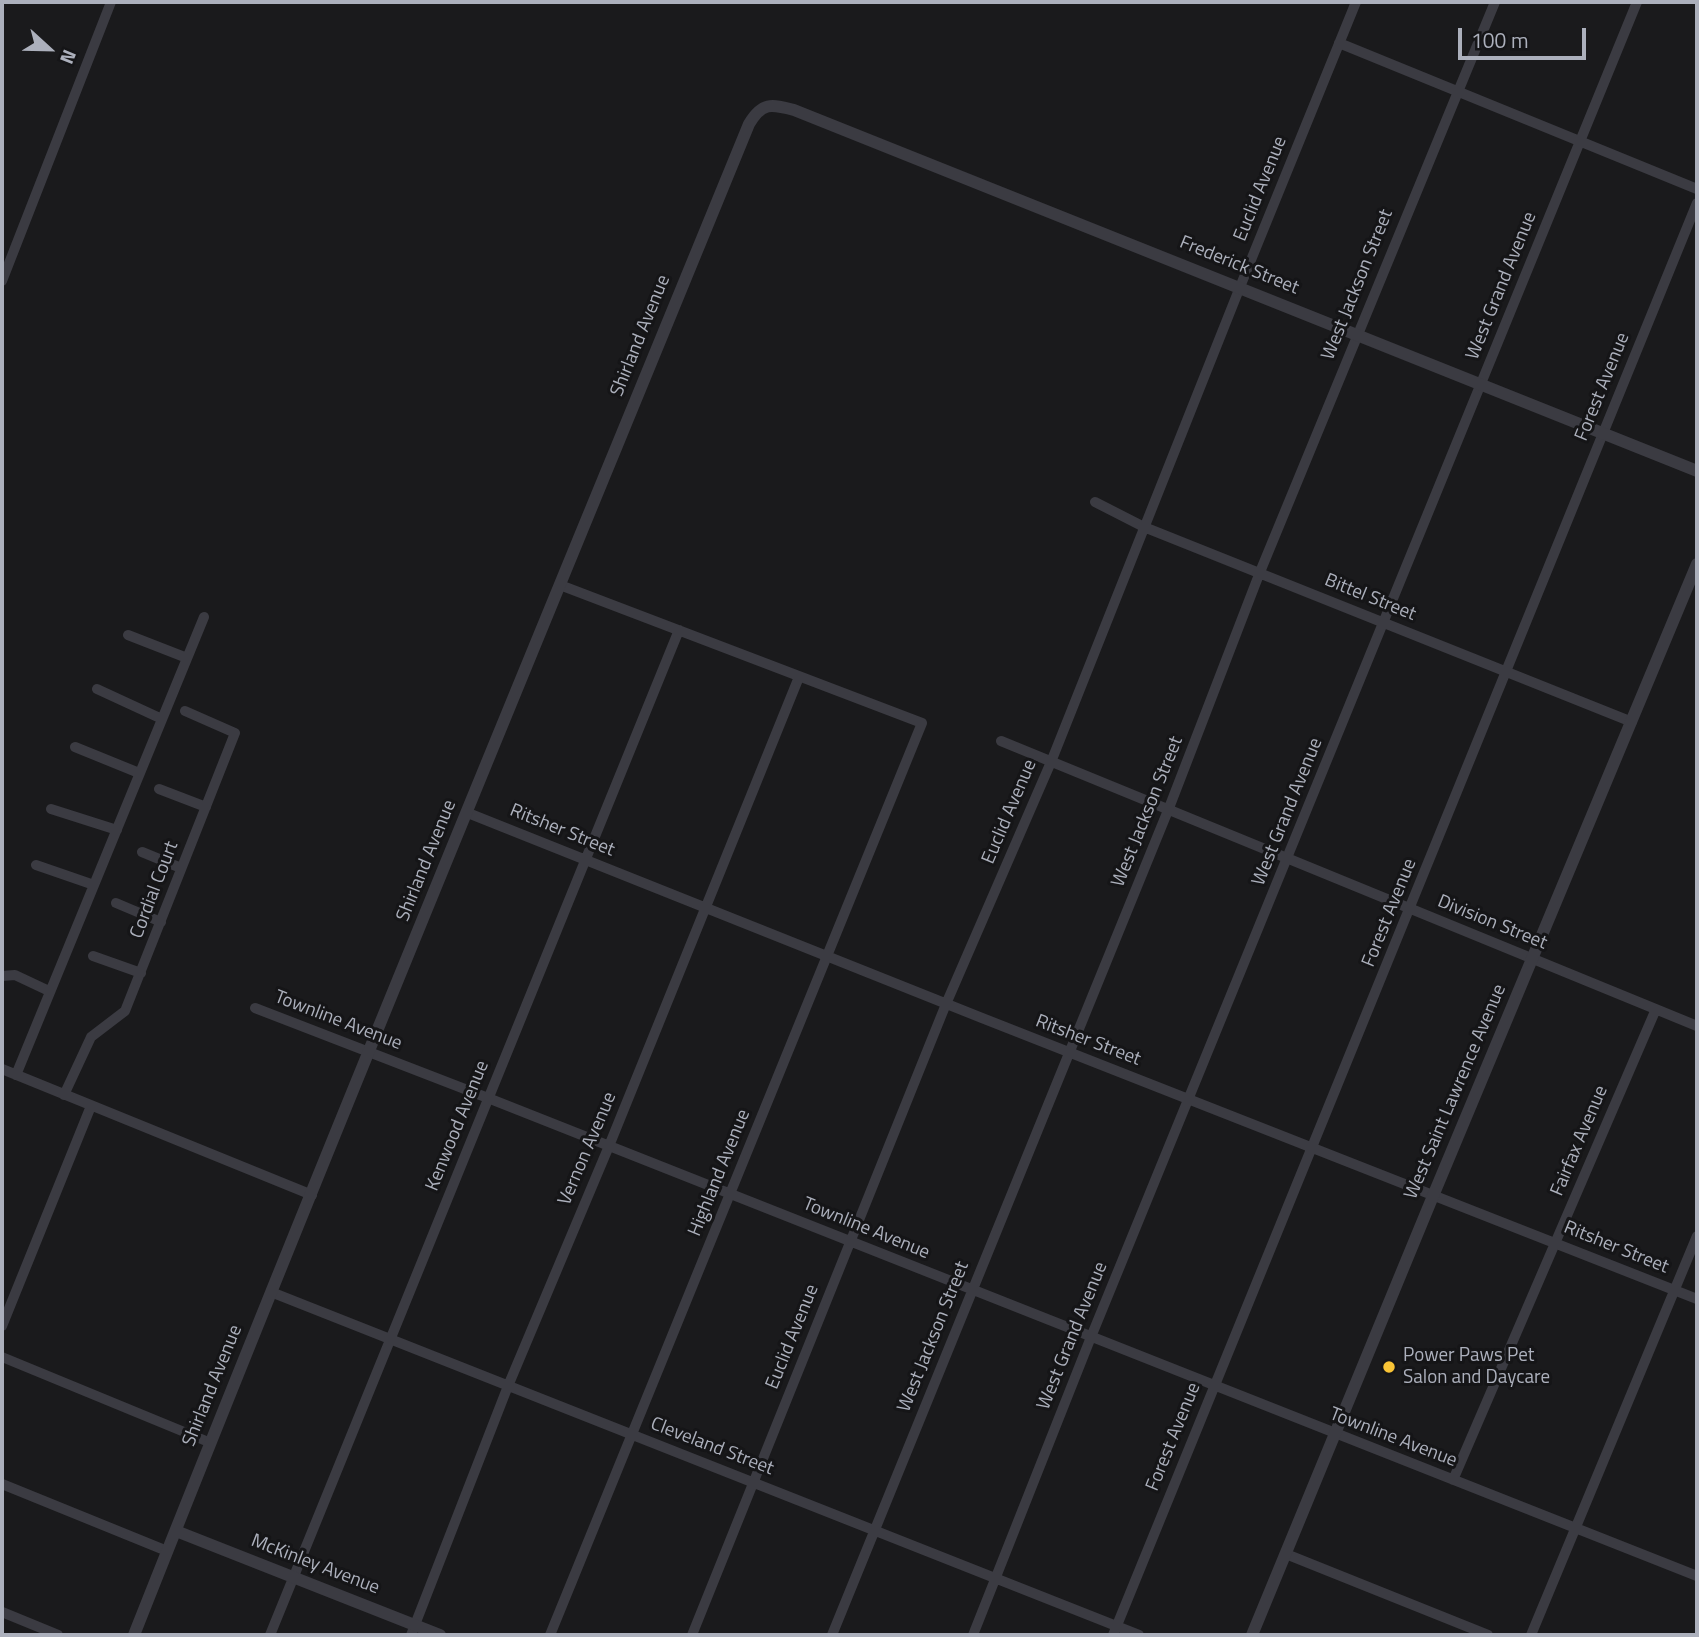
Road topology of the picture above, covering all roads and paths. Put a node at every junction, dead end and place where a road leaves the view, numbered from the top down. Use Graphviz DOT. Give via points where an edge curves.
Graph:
graph roads {
  1 [pos="111,2"];
  2 [pos="1356,2"];
  3 [pos="1494,2"];
  4 [pos="1637,2"];
  5 [pos="1339,43"];
  6 [pos="1457,91"];
  7 [pos="764,107"];
  8 [pos="1580,141"];
  9 [pos="1697,188"];
  10 [pos="1697,203"];
  11 [pos="2,281"];
  12 [pos="1240,287"];
  13 [pos="1357,334"];
  14 [pos="1481,384"];
  15 [pos="1603,433"];
  16 [pos="1697,471"];
  17 [pos="1095,502"];
  18 [pos="1144,527"];
  19 [pos="1697,564"];
  20 [pos="1259,572"];
  21 [pos="560,585"];
  22 [pos="204,617"];
  23 [pos="1384,622"];
  24 [pos="680,630"];
  25 [pos="128,635"];
  26 [pos="187,658"];
  27 [pos="1507,671"];
  28 [pos="799,677"];
  29 [pos="97,690"];
  30 [pos="185,711"];
  31 [pos="162,719"];
  32 [pos="1633,722"];
  33 [pos="1001,741"];
  34 [pos="75,747"];
  35 [pos="1051,762"];
  36 [pos="139,773"];
  37 [pos="159,789"];
  38 [pos="206,807"];
  39 [pos="1169,808"];
  40 [pos="51,809"];
  41 [pos="468,813"];
  42 [pos="117,830"];
  43 [pos="142,852"];
  44 [pos="585,859"];
  45 [pos="1288,859"];
  46 [pos="36,865"];
  47 [pos="181,868"];
  48 [pos="94,885"];
  49 [pos="116,903"];
  50 [pos="706,907"];
  51 [pos="1411,909"];
  52 [pos="161,922"];
  53 [pos="93,956"];
  54 [pos="828,956"];
  55 [pos="1534,959"];
  56 [pos="141,973"];
  57 [pos="2,975"];
  58 [pos="49,991"];
  59 [pos="946,1004"];
  60 [pos="255,1008"];
  61 [pos="1656,1009"];
  62 [pos="1697,1026"];
  63 [pos="1069,1051"];
  64 [pos="370,1053"];
  65 [pos="2,1069"];
  66 [pos="16,1075"];
  67 [pos="64,1095"];
  68 [pos="488,1098"];
  69 [pos="1190,1099"];
  70 [pos="91,1106"];
  71 [pos="609,1146"];
  72 [pos="1312,1148"];
  73 [pos="730,1194"];
  74 [pos="312,1195"];
  75 [pos="1433,1196"];
  76 [pos="1697,1236"];
  77 [pos="849,1242"];
  78 [pos="1555,1243"];
  79 [pos="972,1290"];
  80 [pos="1674,1290"];
  81 [pos="271,1293"];
  82 [pos="1697,1299"];
  83 [pos="2,1326"];
  84 [pos="1091,1337"];
  85 [pos="390,1339"];
  86 [pos="2,1357"];
  87 [pos="508,1386"];
  88 [pos="1214,1387"];
  89 [pos="632,1434"];
  90 [pos="1336,1435"];
  91 [pos="211,1443"];
  92 [pos="1453,1480"];
  93 [pos="754,1482"];
  94 [pos="2,1484"];
  95 [pos="1574,1529"];
  96 [pos="176,1531"];
  97 [pos="875,1531"];
  98 [pos="167,1551"];
  99 [pos="1286,1554"];
  100 [pos="1697,1576"];
  101 [pos="293,1577"];
  102 [pos="996,1578"];
  103 [pos="2,1612"];
  104 [pos="413,1630"];
  105 [pos="1115,1631"];
  106 [pos="58,1635"];
  107 [pos="134,1635"];
  108 [pos="270,1635"];
  109 [pos="440,1635"];
  110 [pos="550,1635"];
  111 [pos="692,1635"];
  112 [pos="832,1635"];
  113 [pos="973,1635"];
  114 [pos="1139,1635"];
  115 [pos="1252,1635"];
  116 [pos="1488,1635"];
  117 [pos="1531,1635"];
  1 -- 11 [label="street"];
  2 -- 5 [label="street, Euclid Avenue"];
  3 -- 6 [label="street, West Jackson Street"];
  4 -- 8 [label="street, West Grand Avenue"];
  5 -- 6 [label="street"];
  5 -- 12 [label="street, Euclid Avenue"];
  6 -- 8 [label="street"];
  6 -- 13 [label="street, West Jackson Street"];
  7 -- 12 [label="street, Frederick Street" via="794,110"];
  7 -- 21 [label="street, Shirland Avenue" via="749,124"];
  8 -- 9 [label="street"];
  8 -- 14 [label="street, West Grand Avenue"];
  10 -- 15 [label="street, Forest Avenue"];
  12 -- 13 [label="street, Frederick Street"];
  12 -- 18 [label="street, Euclid Avenue"];
  13 -- 14 [label="street, Frederick Street"];
  13 -- 20 [label="street, West Jackson Street"];
  14 -- 15 [label="street, Frederick Street"];
  14 -- 23 [label="street, West Grand Avenue"];
  15 -- 16 [label="street, Frederick Street"];
  15 -- 27 [label="street, Forest Avenue"];
  17 -- 18 [label="street, Bittel Street"];
  18 -- 20 [label="street, Bittel Street"];
  18 -- 35 [label="street, Euclid Avenue"];
  19 -- 32 [label="street, West Saint Lawrence Avenue"];
  20 -- 23 [label="street, Bittel Street"];
  20 -- 39 [label="street, West Jackson Street"];
  21 -- 24 [label="street"];
  21 -- 41 [label="street, Shirland Avenue"];
  22 -- 26 [label="street"];
  23 -- 27 [label="street, Bittel Street"];
  23 -- 45 [label="street, West Grand Avenue"];
  24 -- 28 [label="street"];
  24 -- 44 [label="street, Kenwood Avenue"];
  25 -- 26 [label="street"];
  26 -- 31 [label="street"];
  27 -- 32 [label="street, Bittel Street"];
  27 -- 51 [label="street, Forest Avenue"];
  28 -- 50 [label="street, Vernon Avenue"];
  28 -- 54 [label="street, Highland Avenue" via="922,723"];
  29 -- 31 [label="street"];
  30 -- 38 [label="street, Cordial Court" via="235,733"];
  31 -- 36 [label="street"];
  32 -- 55 [label="street, West Saint Lawrence Avenue"];
  33 -- 35 [label="street, Division Street"];
  34 -- 36 [label="street"];
  35 -- 39 [label="street, Division Street"];
  35 -- 59 [label="street, Euclid Avenue"];
  36 -- 42 [label="street"];
  37 -- 38 [label="street"];
  38 -- 47 [label="street, Cordial Court"];
  39 -- 45 [label="street, Division Street"];
  39 -- 63 [label="street, West Jackson Street"];
  40 -- 42 [label="street"];
  41 -- 44 [label="street, Ritsher Street"];
  41 -- 64 [label="street, Shirland Avenue"];
  42 -- 48 [label="street"];
  43 -- 47 [label="street"];
  44 -- 50 [label="street, Ritsher Street"];
  44 -- 68 [label="street, Kenwood Avenue"];
  45 -- 51 [label="street, Division Street"];
  45 -- 69 [label="street, West Grand Avenue"];
  46 -- 48 [label="street"];
  47 -- 52 [label="street, Cordial Court"];
  48 -- 58 [label="street"];
  49 -- 52 [label="street"];
  50 -- 54 [label="street, Ritsher Street"];
  50 -- 71 [label="street, Vernon Avenue"];
  51 -- 55 [label="street, Division Street"];
  51 -- 72 [label="street, Forest Avenue"];
  52 -- 56 [label="street, Cordial Court"];
  53 -- 56 [label="street"];
  54 -- 59 [label="street, Ritsher Street"];
  54 -- 73 [label="street, Highland Avenue"];
  55 -- 61 [label="street, Division Street"];
  55 -- 75 [label="street, West Saint Lawrence Avenue"];
  56 -- 67 [label="street, Cordial Court" via="125,1011 91,1037"];
  57 -- 58 [label="street" via="15,975"];
  58 -- 66 [label="street"];
  59 -- 63 [label="street, Ritsher Street"];
  59 -- 77 [label="street, Euclid Avenue"];
  60 -- 64 [label="street, Townline Avenue"];
  61 -- 62 [label="street, Division Street"];
  61 -- 78 [label="street, Fairfax Avenue"];
  63 -- 69 [label="street, Ritsher Street"];
  63 -- 79 [label="street, West Jackson Street"];
  64 -- 68 [label="street, Townline Avenue"];
  64 -- 74 [label="street, Shirland Avenue"];
  65 -- 66 [label="street"];
  66 -- 67 [label="street"];
  67 -- 70 [label="street"];
  68 -- 71 [label="street, Townline Avenue"];
  68 -- 85 [label="street, Kenwood Avenue"];
  69 -- 72 [label="street, Ritsher Street"];
  69 -- 84 [label="street, West Grand Avenue"];
  70 -- 74 [label="street"];
  70 -- 83 [label="street"];
  71 -- 73 [label="street, Townline Avenue"];
  71 -- 87 [label="street, Vernon Avenue"];
  72 -- 75 [label="street, Ritsher Street"];
  72 -- 88 [label="street, Forest Avenue"];
  73 -- 77 [label="street, Townline Avenue"];
  73 -- 89 [label="street, Highland Avenue"];
  74 -- 81 [label="street, Shirland Avenue"];
  75 -- 78 [label="street, Ritsher Street"];
  75 -- 90 [label="street, West Saint Lawrence Avenue"];
  76 -- 80 [label="street"];
  77 -- 79 [label="street, Townline Avenue"];
  77 -- 93 [label="street, Euclid Avenue"];
  78 -- 80 [label="street, Ritsher Street"];
  78 -- 92 [label="street, Fairfax Avenue"];
  79 -- 84 [label="street, Townline Avenue"];
  79 -- 97 [label="street, West Jackson Street"];
  80 -- 82 [label="street, Ritsher Street"];
  80 -- 95 [label="street"];
  81 -- 85 [label="street, Cleveland Street"];
  81 -- 91 [label="street, Shirland Avenue"];
  84 -- 88 [label="street, Townline Avenue"];
  84 -- 102 [label="street, West Grand Avenue"];
  85 -- 87 [label="street, Cleveland Street"];
  85 -- 101 [label="street, Kenwood Avenue"];
  86 -- 91 [label="street"];
  87 -- 89 [label="street, Cleveland Street"];
  87 -- 104 [label="street, Vernon Avenue"];
  88 -- 90 [label="street, Townline Avenue"];
  88 -- 105 [label="street, Forest Avenue"];
  89 -- 93 [label="street, Cleveland Street"];
  89 -- 110 [label="street, Highland Avenue"];
  90 -- 92 [label="street, Townline Avenue"];
  90 -- 99 [label="street, West Saint Lawrence Avenue"];
  91 -- 96 [label="street, Shirland Avenue"];
  92 -- 95 [label="street, Townline Avenue"];
  93 -- 97 [label="street, Cleveland Street"];
  93 -- 111 [label="street, Euclid Avenue"];
  94 -- 98 [label="street"];
  95 -- 100 [label="street, Townline Avenue"];
  95 -- 117 [label="street"];
  96 -- 98 [label="street, Shirland Avenue"];
  96 -- 101 [label="street, McKinley Avenue"];
  97 -- 102 [label="street, Cleveland Street"];
  97 -- 112 [label="street, West Jackson Street"];
  98 -- 107 [label="street, Shirland Avenue"];
  99 -- 115 [label="street, West Saint Lawrence Avenue"];
  99 -- 116 [label="street"];
  101 -- 104 [label="street, McKinley Avenue"];
  101 -- 108 [label="street, Kenwood Avenue"];
  102 -- 105 [label="street, Cleveland Street"];
  102 -- 113 [label="street, West Grand Avenue"];
  103 -- 106 [label="street"];
  104 -- 109 [label="street, McKinley Avenue"];
  105 -- 114 [label="street, Cleveland Street"];
}
